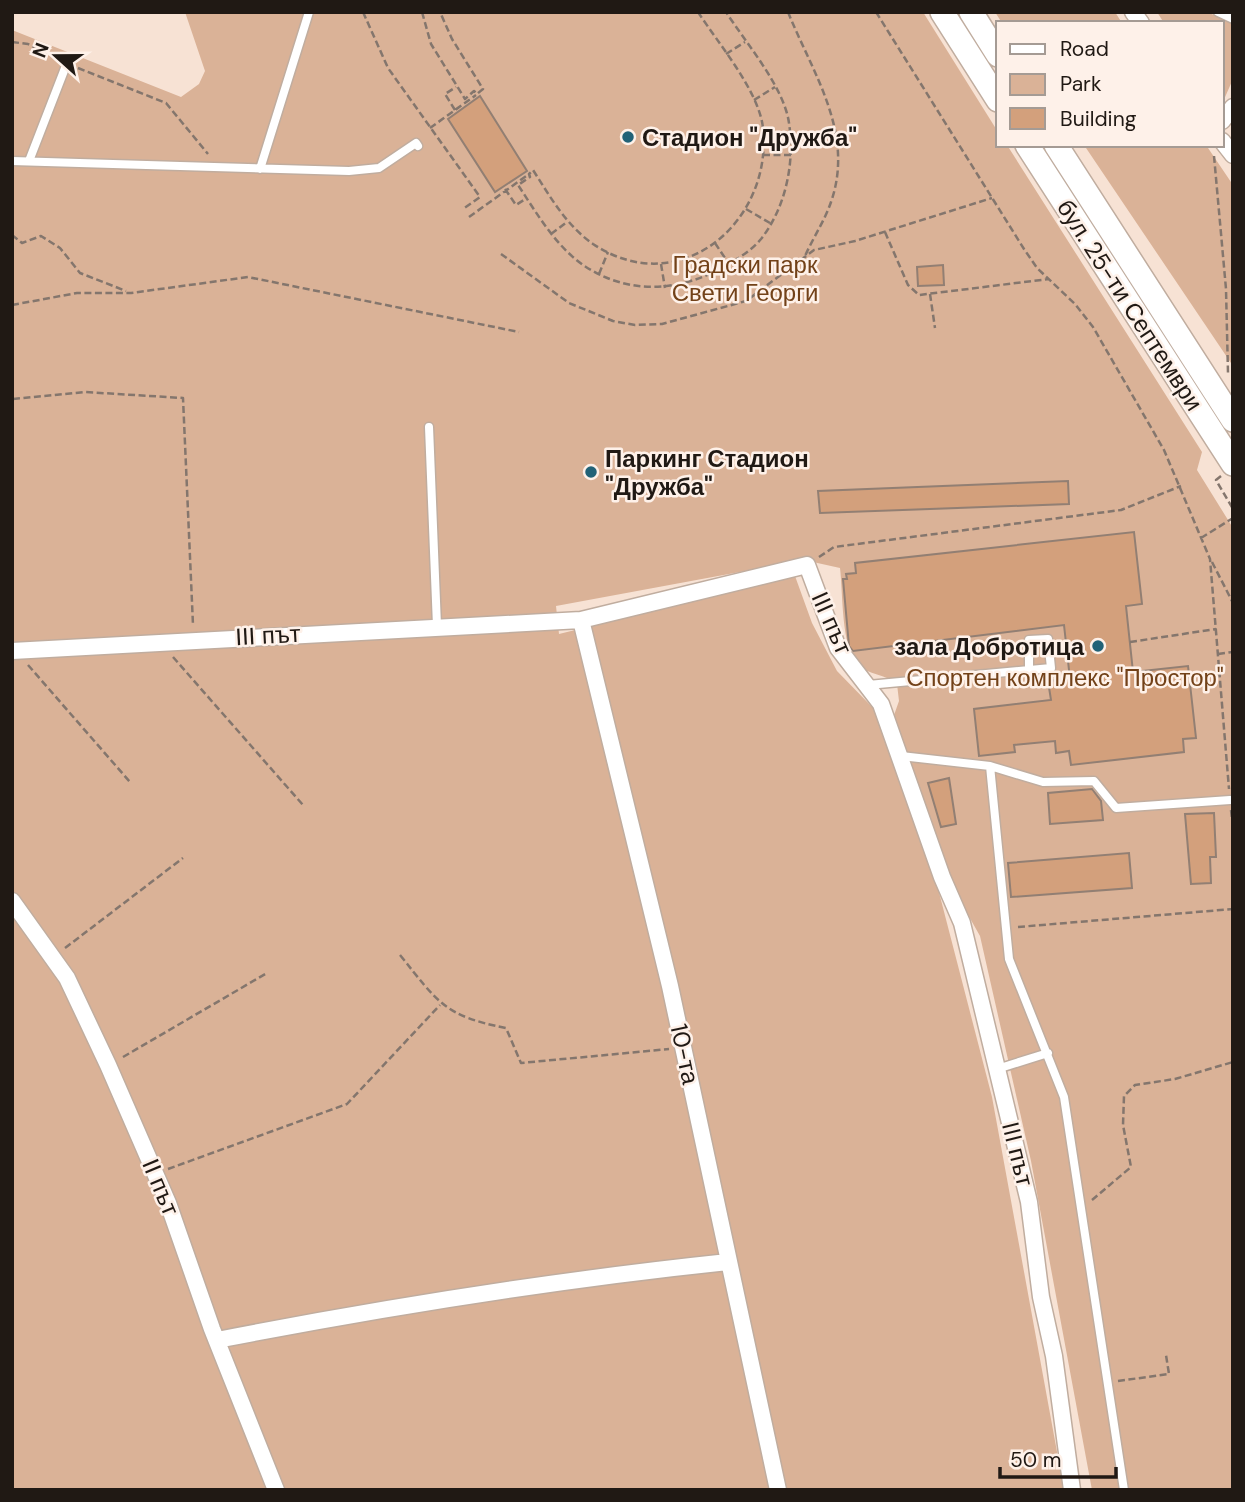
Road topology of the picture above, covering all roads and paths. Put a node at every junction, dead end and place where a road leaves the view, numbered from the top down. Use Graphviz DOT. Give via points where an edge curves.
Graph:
graph roads {
  1 [pos="309,12"];
  2 [pos="363,12"];
  3 [pos="422,12"];
  4 [pos="440,12"];
  5 [pos="698,12"];
  6 [pos="726,12"];
  7 [pos="788,12"];
  8 [pos="876,12"];
  9 [pos="942,12"];
  10 [pos="971,12"];
  11 [pos="1218,12"];
  12 [pos="1233,19"];
  13 [pos="12,42"];
  14 [pos="746,42"];
  15 [pos="996,52"];
  16 [pos="726,54"];
  17 [pos="67,63"];
  18 [pos="456,87"];
  19 [pos="775,88"];
  20 [pos="477,94"];
  21 [pos="996,97"];
  22 [pos="754,100"];
  23 [pos="455,110"];
  24 [pos="430,128"];
  25 [pos="418,146"];
  26 [pos="1028,147"];
  27 [pos="1057,147"];
  28 [pos="1213,147"];
  29 [pos="763,155"];
  30 [pos="791,155"];
  31 [pos="12,161"];
  32 [pos="29,161"];
  33 [pos="219,168"];
  34 [pos="260,169"];
  35 [pos="529,174"];
  36 [pos="505,189"];
  37 [pos="527,198"];
  38 [pos="992,198"];
  39 [pos="463,209"];
  40 [pos="746,209"];
  41 [pos="469,217"];
  42 [pos="566,222"];
  43 [pos="770,223"];
  44 [pos="885,232"];
  45 [pos="12,234"];
  46 [pos="551,234"];
  47 [pos="715,243"];
  48 [pos="608,252"];
  49 [pos="501,254"];
  50 [pos="805,256"];
  51 [pos="661,264"];
  52 [pos="729,264"];
  53 [pos="599,274"];
  54 [pos="1049,279"];
  55 [pos="665,288"];
  56 [pos="131,293"];
  57 [pos="930,293"];
  58 [pos="12,305"];
  59 [pos="935,328"];
  60 [pos="519,332"];
  61 [pos="1228,373"];
  62 [pos="13,399"];
  63 [pos="1233,420"];
  64 [pos="429,427"];
  65 [pos="1229,469"];
  66 [pos="1181,486"];
  67 [pos="1233,509"];
  68 [pos="1233,518"];
  69 [pos="1201,538"];
  70 [pos="1210,559"];
  71 [pos="807,565"];
  72 [pos="1231,595"];
  73 [pos="1233,603"];
  74 [pos="581,620"];
  75 [pos="437,626"];
  76 [pos="1216,629"];
  77 [pos="194,639"];
  78 [pos="1130,642"];
  79 [pos="161,643"];
  80 [pos="14,652"];
  81 [pos="1233,652"];
  82 [pos="1218,654"];
  83 [pos="1029,670"];
  84 [pos="868,685"];
  85 [pos="901,756"];
  86 [pos="990,766"];
  87 [pos="130,782"];
  88 [pos="1230,800"];
  89 [pos="303,805"];
  90 [pos="1233,828"];
  91 [pos="183,858"];
  92 [pos="12,901"];
  93 [pos="1233,909"];
  94 [pos="1004,928"];
  95 [pos="400,955"];
  96 [pos="54,956"];
  97 [pos="267,973"];
  98 [pos="440,1005"];
  99 [pos="683,1047"];
  100 [pos="1048,1053"];
  101 [pos="1233,1062"];
  102 [pos="108,1065"];
  103 [pos="997,1069"];
  104 [pos="155,1174"];
  105 [pos="1082,1209"];
  106 [pos="728,1262"];
  107 [pos="217,1340"];
  108 [pos="1166,1354"];
  109 [pos="1107,1382"];
  110 [pos="276,1490"];
  111 [pos="778,1490"];
  112 [pos="1072,1490"];
  113 [pos="1124,1490"];
  1 -- 34 [label="lane"];
  2 -- 24 [label="path" via="388,68"];
  3 -- 18 [label="path" via="431,44"];
  4 -- 20 [label="path" via="484,89"];
  5 -- 16 [label="path"];
  6 -- 14 [label="path"];
  7 -- 50 [label="path" via="832,112 839,170 831,203"];
  8 -- 38 [label="path"];
  9 -- 21 [label="main road"];
  10 -- 15 [label="main road"];
  11 -- 12 [label="lane"];
  13 -- 17 [label="path" via="28,44"];
  14 -- 16 [label="path"];
  14 -- 19 [label="path"];
  16 -- 22 [label="path"];
  17 -- 32 [label="lane"];
  17 -- 33 [label="path" via="166,103"];
  18 -- 20 [label="path" via="465,99 474,91"];
  18 -- 23 [label="path" via="445,94"];
  19 -- 22 [label="path"];
  19 -- 30 [label="path" via="789,121"];
  20 -- 23 [label="path"];
  22 -- 29 [label="path" via="763,126"];
  23 -- 24 [label="path"];
  24 -- 39 [label="path" via="480,197"];
  25 -- 34 [label="lane" via="416,143 379,168 349,172"];
  26 -- 65 [label="main road, бул. 25-ти Септември"];
  27 -- 63 [label="main road, бул. 25-ти Септември"];
  28 -- 61 [label="path" via="1226,289"];
  29 -- 30 [label="path"];
  29 -- 40 [label="path" via="760,180"];
  30 -- 43 [label="path" via="788,183"];
  31 -- 32 [label="lane"];
  32 -- 33 [label="lane"];
  33 -- 34 [label="lane"];
  35 -- 36 [label="path"];
  35 -- 37 [label="path" via="519,185"];
  35 -- 42 [label="path" via="534,170"];
  36 -- 37 [label="path" via="516,205"];
  36 -- 41 [label="path"];
  37 -- 46 [label="path"];
  38 -- 44 [label="path"];
  38 -- 54 [label="path"];
  40 -- 43 [label="path"];
  40 -- 47 [label="path"];
  42 -- 46 [label="path"];
  42 -- 48 [label="path"];
  43 -- 52 [label="path" via="761,240"];
  44 -- 50 [label="path"];
  44 -- 57 [label="path" via="908,285 919,295"];
  45 -- 56 [label="path" via="22,243 41,236 60,248 80,273"];
  46 -- 53 [label="path"];
  47 -- 51 [label="path" via="683,260"];
  47 -- 52 [label="path"];
  48 -- 51 [label="path"];
  48 -- 53 [label="path"];
  49 -- 50 [label="path" via="569,303 635,325 662,324 746,301"];
  51 -- 55 [label="path"];
  52 -- 55 [label="path" via="691,283"];
  53 -- 55 [label="path"];
  54 -- 57 [label="path"];
  54 -- 66 [label="path" via="1093,327"];
  56 -- 58 [label="path" via="77,293"];
  56 -- 60 [label="path" via="248,276"];
  57 -- 59 [label="path"];
  62 -- 77 [label="path" via="85,391 183,398"];
  64 -- 75 [label="lane"];
  65 -- 67 [label="path" via="1216,480"];
  66 -- 69 [label="path"];
  66 -- 71 [label="path" via="1121,510 834,547"];
  68 -- 69 [label="path"];
  69 -- 70 [label="path"];
  70 -- 72 [label="path"];
  70 -- 76 [label="path"];
  71 -- 74 [label="street, ІІІ път"];
  71 -- 84 [label="street, ІІІ път" via="838,648"];
  72 -- 73 [label="path"];
  74 -- 75 [label="street, ІІІ път"];
  74 -- 99 [label="street, 10-та"];
  75 -- 77 [label="street, ІІІ път"];
  76 -- 78 [label="path"];
  76 -- 82 [label="path"];
  77 -- 79 [label="street, ІІІ път"];
  79 -- 80 [label="street, ІІІ път"];
  79 -- 89 [label="path"];
  80 -- 87 [label="path"];
  81 -- 82 [label="path"];
  82 -- 88 [label="path"];
  83 -- 83 [label="lane" via="1029,640 1048,639 1051,668"];
  83 -- 84 [label="lane"];
  84 -- 85 [label="street, ІІІ път" via="881,704"];
  85 -- 86 [label="lane"];
  85 -- 103 [label="street, ІІІ път" via="962,923"];
  86 -- 88 [label="lane" via="1043,782 1094,781 1116,808"];
  86 -- 94 [label="lane"];
  88 -- 90 [label="path"];
  91 -- 96 [label="path"];
  92 -- 96 [label="street, ІІ път"];
  93 -- 94 [label="path"];
  94 -- 100 [label="lane" via="1009,959"];
  95 -- 98 [label="path"];
  96 -- 102 [label="street, ІІ път"];
  97 -- 102 [label="path"];
  98 -- 99 [label="path" via="475,1022 506,1028 521,1063"];
  98 -- 104 [label="path" via="347,1104"];
  99 -- 106 [label="street, 10-та"];
  100 -- 103 [label="lane"];
  100 -- 105 [label="lane" via="1065,1097"];
  101 -- 105 [label="path" via="1175,1079 1135,1084 1124,1096 1123,1125 1131,1167"];
  102 -- 104 [label="street, ІІ път"];
  103 -- 112 [label="street, ІІІ път" via="1029,1202"];
  104 -- 107 [label="street, ІІ път"];
  105 -- 109 [label="lane"];
  106 -- 107 [label="street" via="568,1279"];
  106 -- 111 [label="street, 10-та"];
  107 -- 110 [label="street, ІІ път"];
  108 -- 109 [label="path" via="1169,1374"];
  109 -- 113 [label="lane"];
}
